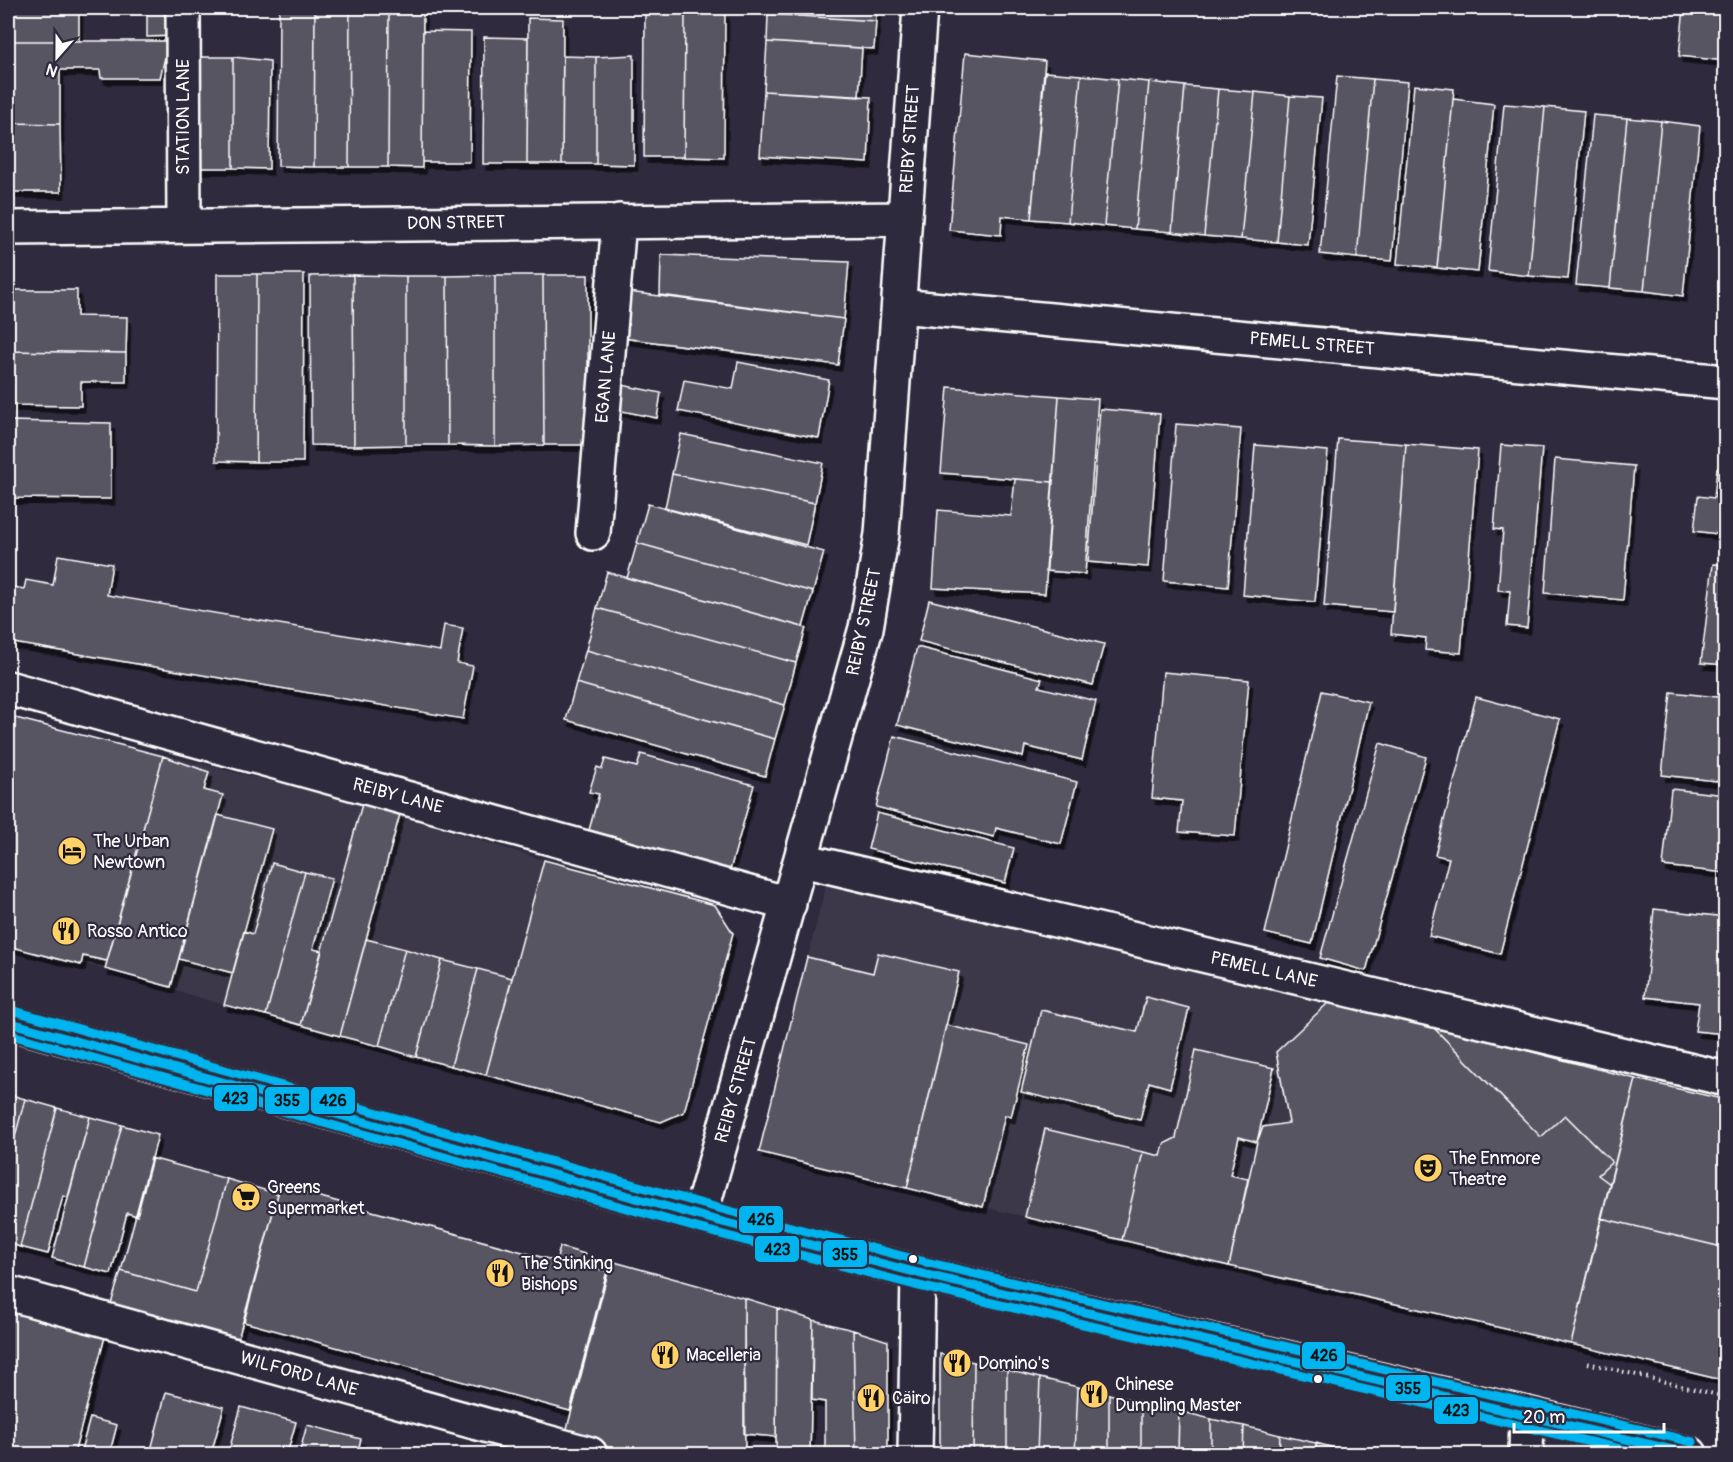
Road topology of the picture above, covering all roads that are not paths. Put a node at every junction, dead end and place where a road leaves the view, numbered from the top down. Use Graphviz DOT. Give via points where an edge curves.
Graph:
graph roads {
  1 [pos="183,8"];
  2 [pos="920,8"];
  3 [pos="904,219"];
  4 [pos="620,221"];
  5 [pos="184,226"];
  6 [pos="8,228"];
  7 [pos="899,306"];
  8 [pos="1725,382"];
  9 [pos="593,533"];
  10 [pos="8,688"];
  11 [pos="802,860"];
  12 [pos="789,904"];
  13 [pos="8,1022"];
  14 [pos="1725,1079"];
  15 [pos="700,1216"];
  16 [pos="918,1273"];
  17 [pos="8,1293"];
  18 [pos="1527,1414"];
  19 [pos="590,1455"];
  20 [pos="915,1455"];
  21 [pos="1526,1455"];
  22 [pos="1690,1455"];
  1 -- 5 [label="main road, STATION LANE"];
  2 -- 3 [label="main road, REIBY STREET"];
  3 -- 4 [label="main road, DON STREET"];
  3 -- 7 [label="main road, REIBY STREET"];
  4 -- 5 [label="main road, DON STREET"];
  4 -- 9 [label="main road, EGAN LANE"];
  5 -- 6 [label="main road, DON STREET"];
  7 -- 8 [label="main road, PEMELL STREET"];
  7 -- 11 [label="main road, REIBY STREET" via="882,534 868,616"];
  10 -- 12 [label="main road, REIBY LANE"];
  11 -- 12 [label="main road, REIBY STREET"];
  11 -- 14 [label="main road, PEMELL LANE"];
  12 -- 15 [label="main road, REIBY STREET"];
  13 -- 15 [label="main road"];
  15 -- 16 [label="main road"];
  16 -- 18 [label="main road"];
  16 -- 20 [label="main road"];
  17 -- 19 [label="main road, WILFORD LANE"];
  18 -- 21 [label="main road"];
  18 -- 22 [label="main road"];
}
